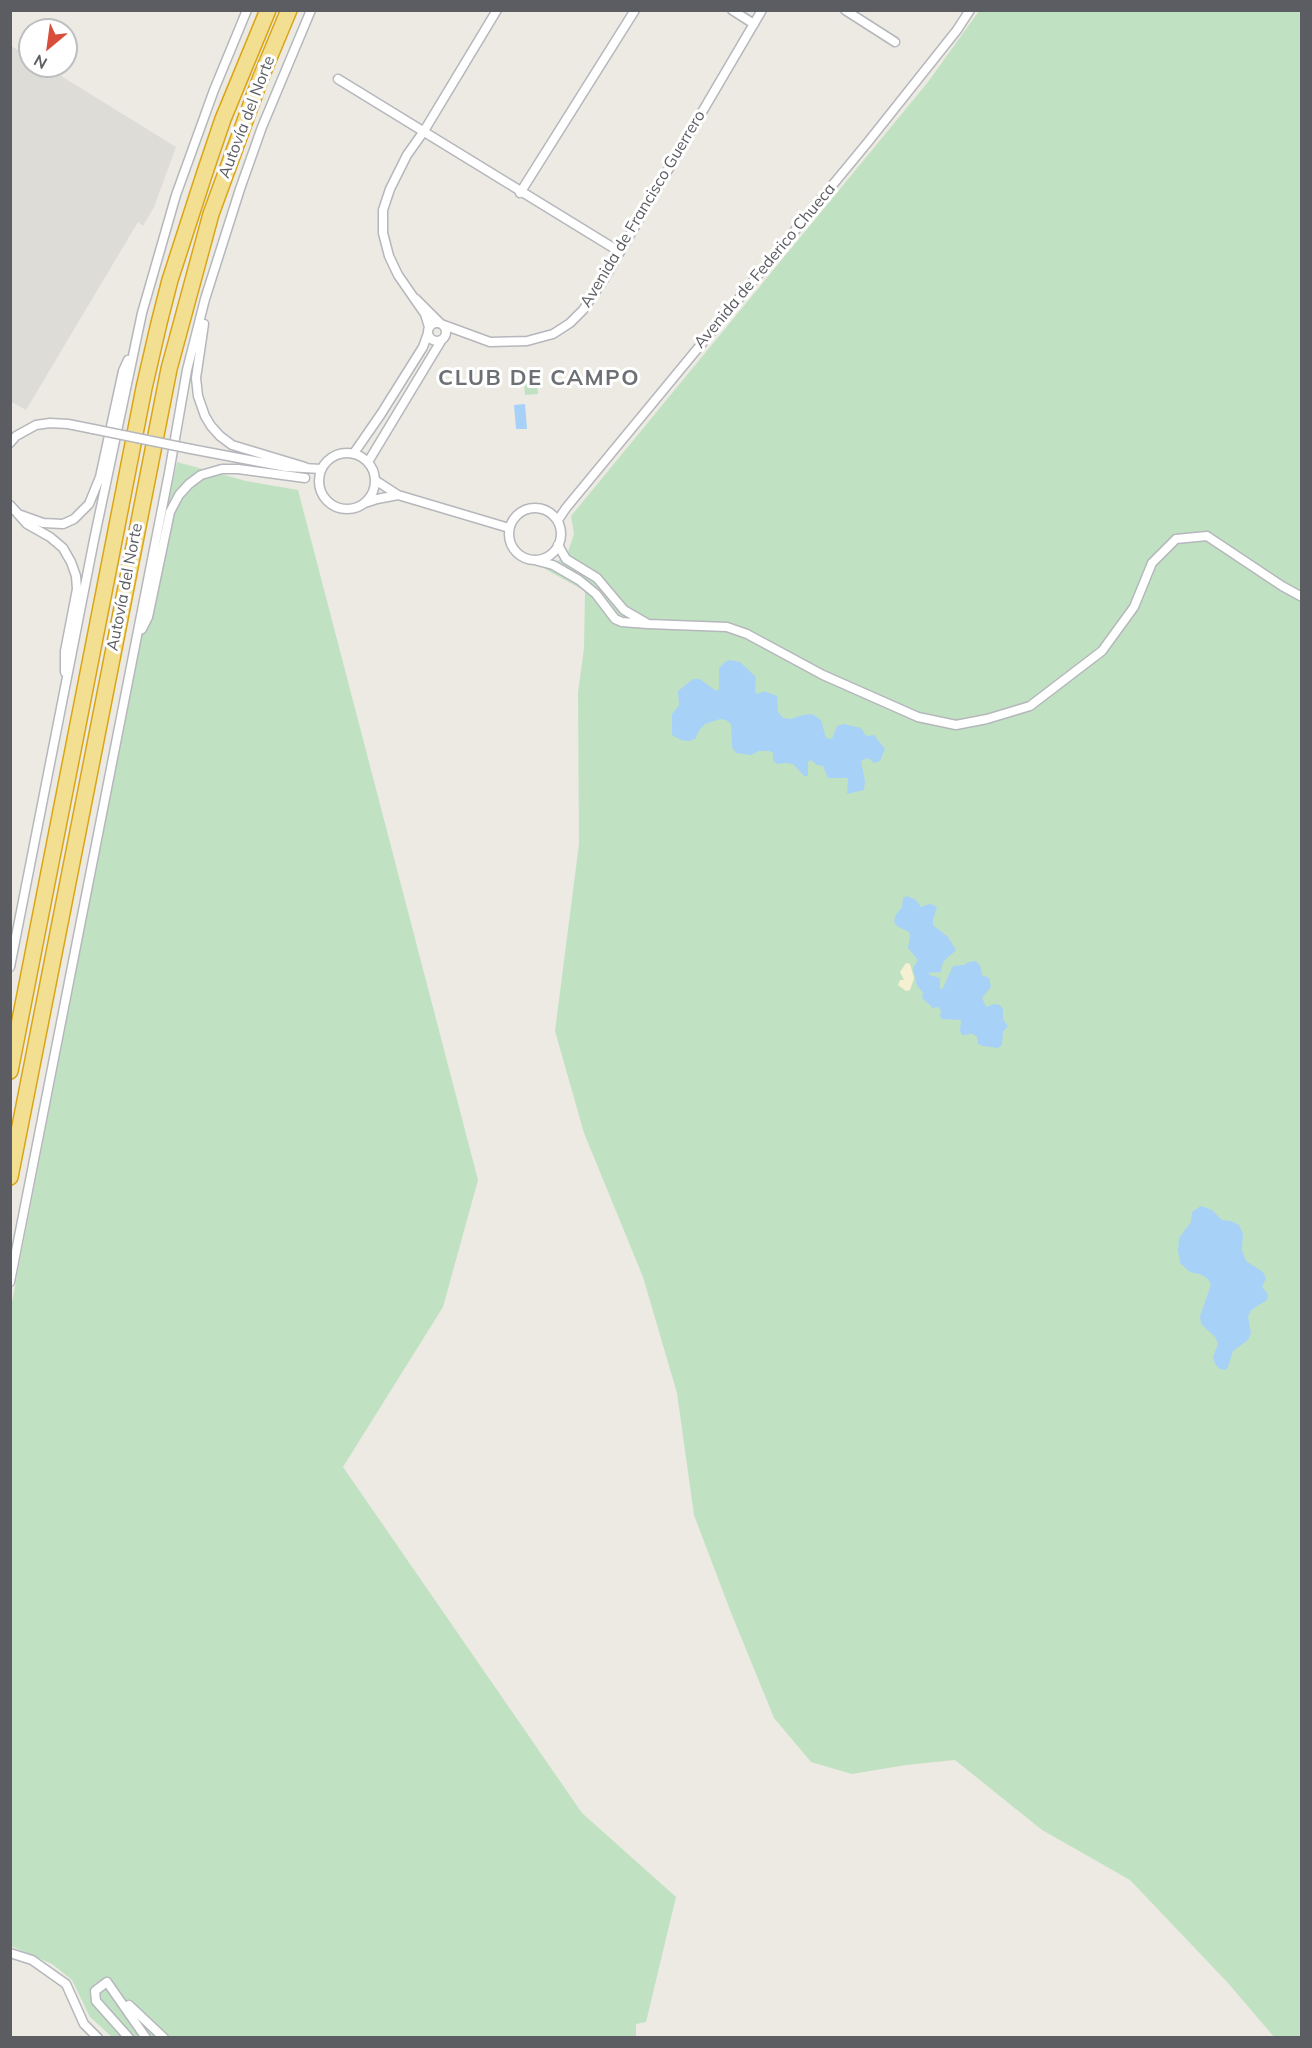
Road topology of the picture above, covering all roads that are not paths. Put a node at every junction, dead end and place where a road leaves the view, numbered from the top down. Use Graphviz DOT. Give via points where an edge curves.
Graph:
graph roads {
  1 [pos="247,10"];
  2 [pos="268,10"];
  3 [pos="289,10"];
  4 [pos="311,10"];
  5 [pos="497,10"];
  6 [pos="635,10"];
  7 [pos="732,10"];
  8 [pos="762,10"];
  9 [pos="845,10"];
  10 [pos="970,10"];
  11 [pos="754,24"];
  12 [pos="896,42"];
  13 [pos="338,79"];
  14 [pos="424,131"];
  15 [pos="520,192"];
  16 [pos="220,251"];
  17 [pos="620,252"];
  18 [pos="416,299"];
  19 [pos="441,324"];
  20 [pos="428,330"];
  21 [pos="472,336"];
  22 [pos="442,340"];
  23 [pos="135,344"];
  24 [pos="10,443"];
  25 [pos="354,453"];
  26 [pos="368,462"];
  27 [pos="286,467"];
  28 [pos="304,468"];
  29 [pos="321,469"];
  30 [pos="305,478"];
  31 [pos="375,480"];
  32 [pos="319,487"];
  33 [pos="398,495"];
  34 [pos="362,504"];
  35 [pos="10,505"];
  36 [pos="18,514"];
  37 [pos="558,520"];
  38 [pos="509,528"];
  39 [pos="558,545"];
  40 [pos="538,561"];
  41 [pos="1302,597"];
  42 [pos="624,610"];
  43 [pos="612,615"];
  44 [pos="648,624"];
  45 [pos="136,644"];
  46 [pos="64,695"];
  47 [pos="10,967"];
  48 [pos="10,1071"];
  49 [pos="10,1177"];
  50 [pos="10,1282"];
  51 [pos="10,1953"];
  52 [pos="107,1982"];
  53 [pos="98,2037"];
  54 [pos="129,2037"];
  55 [pos="146,2037"];
  56 [pos="164,2037"];
  1 -- 23 [label="street" via="176,195"];
  2 -- 48 [label="highway, Autovía del Norte" via="205,172 159,323"];
  3 -- 49 [label="highway, Autovía del Norte" via="211,214 169,369"];
  4 -- 16 [label="street" via="262,127"];
  5 -- 14 [label="street"];
  6 -- 15 [label="street"];
  7 -- 11 [label="street"];
  8 -- 11 [label="street, Avenida de Francisco Guerrero"];
  9 -- 12 [label="street"];
  10 -- 37 [label="street, Avenida de Federico Chueca" via="875,133"];
  11 -- 17 [label="street, Avenida de Francisco Guerrero"];
  13 -- 14 [label="street"];
  14 -- 15 [label="street"];
  14 -- 18 [label="street" via="407,155 383,210 389,256"];
  15 -- 17 [label="street"];
  16 -- 28 [label="street" via="196,378 205,416 232,445"];
  16 -- 45 [label="street" via="187,370"];
  17 -- 21 [label="street, Avenida de Francisco Guerrero" via="583,310 553,334 527,341 490,342"];
  18 -- 19 [label="street"];
  18 -- 20 [label="street"];
  19 -- 20 [label="street" via="435,323"];
  19 -- 21 [label="street"];
  19 -- 22 [label="street" via="446,331"];
  20 -- 22 [label="street" via="432,340"];
  20 -- 25 [label="street" via="423,347"];
  21 -- 22 [label="street, Avenida de Francisco Guerrero"];
  22 -- 26 [label="street"];
  23 -- 36 [label="street" via="123,371 100,477 89,504 63,524 43,524"];
  23 -- 46 [label="street"];
  24 -- 27 [label="street, bridge" via="36,425 68,424"];
  25 -- 26 [label="street"];
  25 -- 29 [label="street" via="335,455"];
  26 -- 31 [label="street"];
  27 -- 28 [label="street"];
  27 -- 30 [label="street"];
  28 -- 29 [label="street"];
  29 -- 32 [label="street"];
  30 -- 32 [label="street"];
  30 -- 45 [label="street" via="222,469 201,475 189,484 170,512 148,617"];
  31 -- 33 [label="street"];
  31 -- 34 [label="street" via="369,498"];
  32 -- 34 [label="street" via="333,505 349,509"];
  33 -- 34 [label="street"];
  33 -- 38 [label="street"];
  35 -- 36 [label="street"];
  36 -- 46 [label="street" via="63,548 76,576 65,651"];
  37 -- 38 [label="street" via="547,510 530,508 513,519"];
  37 -- 39 [label="street" via="562,539"];
  38 -- 40 [label="street" via="516,552 527,560"];
  39 -- 40 [label="street" via="552,555"];
  39 -- 42 [label="street" via="566,559 597,578"];
  40 -- 43 [label="street" via="579,580"];
  41 -- 44 [label="street" via="1207,536 1176,539 1152,563 1134,607 1102,651 1030,706 956,725 918,717 726,627"];
  42 -- 43 [label="street" via="615,609"];
  42 -- 44 [label="street"];
  43 -- 44 [label="street" via="622,622"];
  45 -- 50 [label="street"];
  46 -- 47 [label="street"];
  51 -- 53 [label="street" via="32,1960 66,1984 84,2024"];
  52 -- 54 [label="street" via="95,1991 96,2001"];
  52 -- 55 [label="street"];
  52 -- 56 [label="street"];
}
